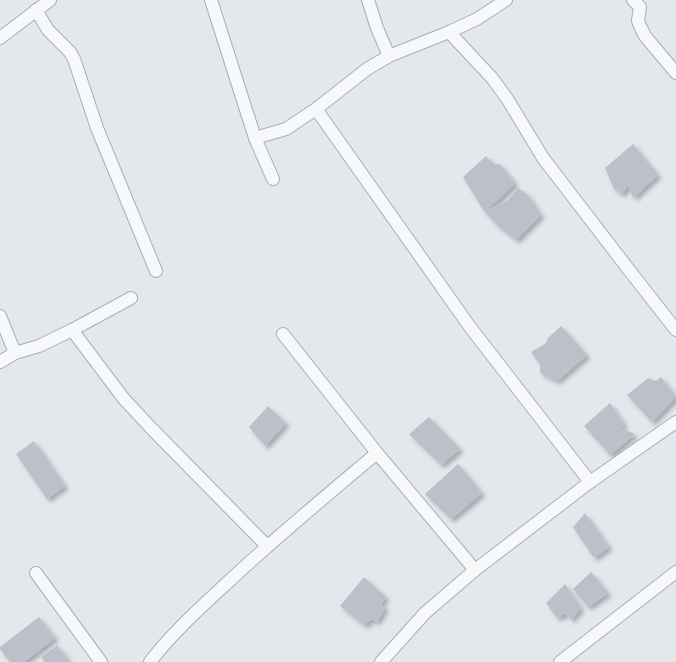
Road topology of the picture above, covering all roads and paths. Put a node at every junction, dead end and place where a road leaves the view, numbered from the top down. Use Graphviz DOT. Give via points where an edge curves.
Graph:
graph roads {
  1 [pos="50,0"];
  2 [pos="211,0"];
  3 [pos="368,0"];
  4 [pos="506,0"];
  5 [pos="641,2"];
  6 [pos="36,10"];
  7 [pos="449,32"];
  8 [pos="0,38"];
  9 [pos="389,56"];
  10 [pos="676,73"];
  11 [pos="316,109"];
  12 [pos="255,138"];
  13 [pos="273,179"];
  14 [pos="156,271"];
  15 [pos="131,298"];
  16 [pos="0,316"];
  17 [pos="72,330"];
  18 [pos="676,330"];
  19 [pos="284,334"];
  20 [pos="15,353"];
  21 [pos="0,362"];
  22 [pos="676,422"];
  23 [pos="377,453"];
  24 [pos="590,482"];
  25 [pos="267,546"];
  26 [pos="475,570"];
  27 [pos="676,572"];
  28 [pos="36,573"];
  29 [pos="101,662"];
  30 [pos="150,662"];
  31 [pos="381,662"];
  32 [pos="560,662"];
  1 -- 6 [label="street"];
  2 -- 12 [label="street"];
  3 -- 9 [label="street"];
  4 -- 7 [label="street" via="477,19"];
  5 -- 10 [label="street" via="638,21 641,28"];
  6 -- 8 [label="street"];
  6 -- 14 [label="street" via="48,30 74,59 98,128"];
  7 -- 9 [label="street"];
  7 -- 18 [label="street" via="492,78 543,158"];
  9 -- 11 [label="street"];
  11 -- 12 [label="street" via="286,129"];
  11 -- 24 [label="street" via="470,327"];
  12 -- 13 [label="street"];
  15 -- 17 [label="street"];
  16 -- 20 [label="street"];
  17 -- 20 [label="street" via="39,346"];
  17 -- 25 [label="street" via="129,404"];
  19 -- 23 [label="street"];
  20 -- 21 [label="street"];
  22 -- 24 [label="street"];
  23 -- 25 [label="street"];
  23 -- 26 [label="street"];
  24 -- 26 [label="street"];
  25 -- 30 [label="street" via="186,621 163,644"];
  26 -- 31 [label="street" via="425,613"];
  27 -- 32 [label="street"];
  28 -- 29 [label="street"];
}
